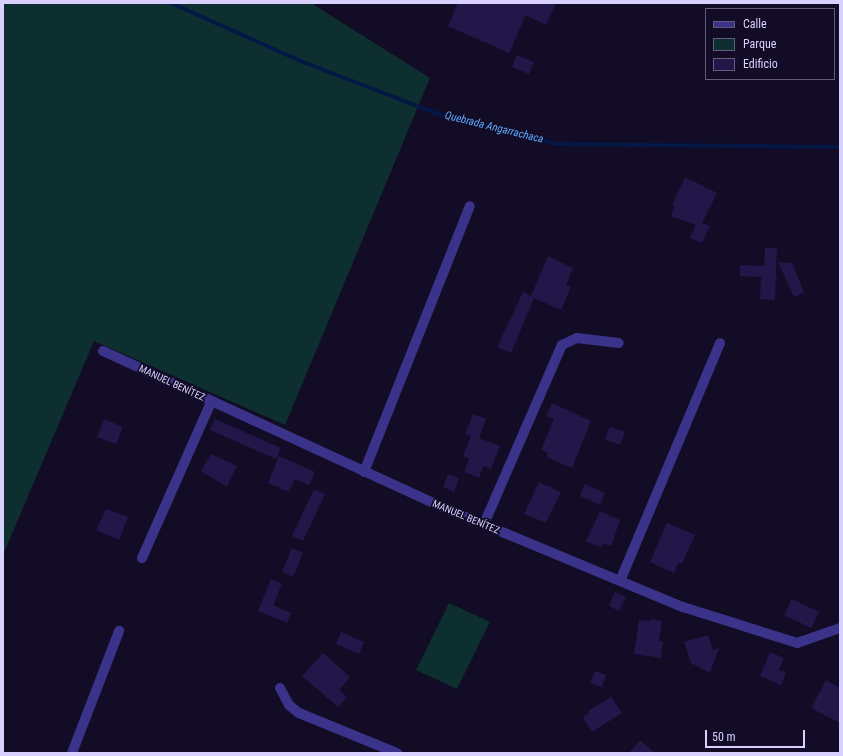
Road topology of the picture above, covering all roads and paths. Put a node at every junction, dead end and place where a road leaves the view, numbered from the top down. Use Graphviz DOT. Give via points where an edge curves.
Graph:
graph roads {
  1 [pos="470,206"];
  2 [pos="619,343"];
  3 [pos="720,343"];
  4 [pos="103,351"];
  5 [pos="211,402"];
  6 [pos="364,472"];
  7 [pos="484,524"];
  8 [pos="142,558"];
  9 [pos="620,581"];
  10 [pos="840,628"];
  11 [pos="119,631"];
  12 [pos="280,688"];
  13 [pos="72,753"];
  14 [pos="396,753"];
  1 -- 6 [label="street"];
  2 -- 7 [label="street" via="577,338 562,345"];
  3 -- 9 [label="street"];
  4 -- 5 [label="street, MANUEL BENÍTEZ"];
  5 -- 6 [label="street, MANUEL BENÍTEZ"];
  5 -- 8 [label="street"];
  6 -- 7 [label="street, MANUEL BENÍTEZ"];
  7 -- 9 [label="street, MANUEL BENÍTEZ"];
  9 -- 10 [label="street, MANUEL BENÍTEZ" via="683,607 797,643"];
  11 -- 13 [label="street"];
  12 -- 14 [label="street" via="289,705 299,713"];
}
